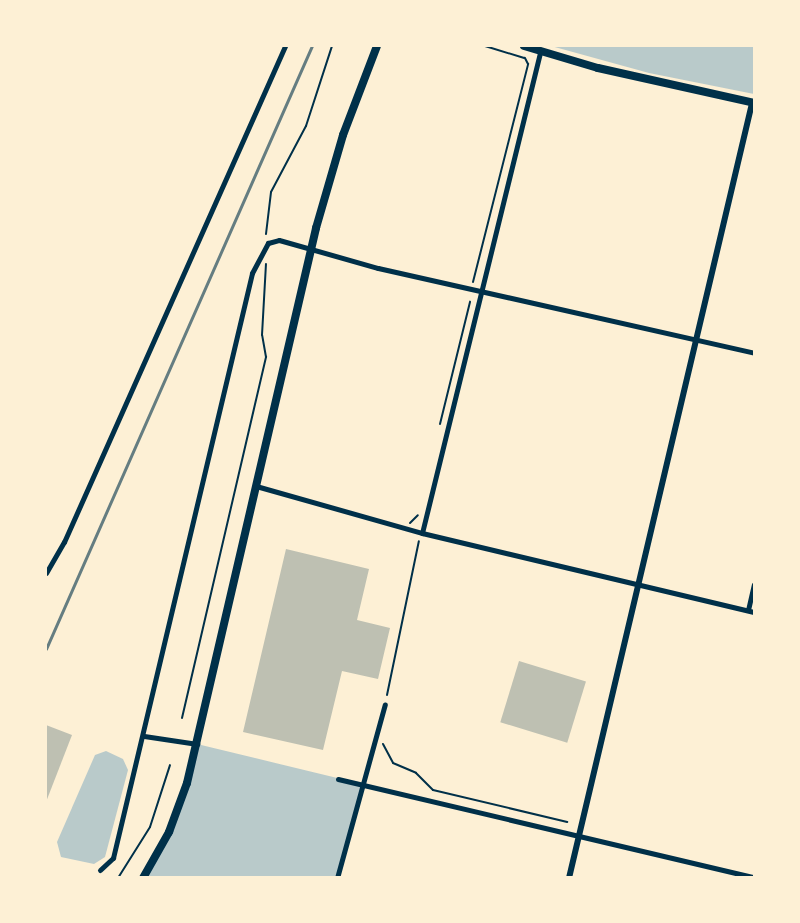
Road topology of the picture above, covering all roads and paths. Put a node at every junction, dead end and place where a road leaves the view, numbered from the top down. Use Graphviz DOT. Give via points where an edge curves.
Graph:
graph roads {
  1 [pos="285,46"];
  2 [pos="332,46"];
  3 [pos="377,46"];
  4 [pos="485,46"];
  5 [pos="527,47"];
  6 [pos="540,51"];
  7 [pos="525,58"];
  8 [pos="753,103"];
  9 [pos="269,243"];
  10 [pos="310,250"];
  11 [pos="472,289"];
  12 [pos="482,291"];
  13 [pos="697,339"];
  14 [pos="754,353"];
  15 [pos="439,429"];
  16 [pos="256,486"];
  17 [pos="421,509"];
  18 [pos="409,529"];
  19 [pos="422,533"];
  20 [pos="46,573"];
  21 [pos="640,585"];
  22 [pos="754,585"];
  23 [pos="751,611"];
  24 [pos="390,699"];
  25 [pos="385,704"];
  26 [pos="183,719"];
  27 [pos="144,736"];
  28 [pos="382,739"];
  29 [pos="197,744"];
  30 [pos="170,765"];
  31 [pos="338,779"];
  32 [pos="362,784"];
  33 [pos="567,822"];
  34 [pos="579,834"];
  35 [pos="100,870"];
  36 [pos="118,877"];
  37 [pos="143,877"];
  38 [pos="337,877"];
  39 [pos="569,877"];
  40 [pos="754,877"];
  1 -- 20 [label="street" via="64,542"];
  2 -- 9 [label="path" via="306,126 271,192"];
  3 -- 10 [label="main road" via="340,145"];
  4 -- 7 [label="path"];
  5 -- 6 [label="main road"];
  5 -- 7 [label="path"];
  6 -- 8 [label="main road"];
  6 -- 12 [label="street"];
  7 -- 11 [label="path" via="528,64"];
  8 -- 13 [label="street"];
  9 -- 10 [label="street"];
  9 -- 26 [label="path" via="262,335 266,357"];
  9 -- 27 [label="street" via="252,273"];
  10 -- 11 [label="street"];
  10 -- 16 [label="main road"];
  11 -- 12 [label="street"];
  11 -- 15 [label="path"];
  12 -- 13 [label="street"];
  12 -- 19 [label="street"];
  13 -- 14 [label="street"];
  13 -- 21 [label="street"];
  16 -- 18 [label="street"];
  16 -- 29 [label="main road"];
  17 -- 18 [label="path"];
  18 -- 19 [label="street"];
  18 -- 24 [label="path" via="408,537 419,540 386,685"];
  19 -- 21 [label="street"];
  21 -- 23 [label="street"];
  21 -- 34 [label="street"];
  22 -- 23 [label="street"];
  25 -- 32 [label="street"];
  27 -- 29 [label="street"];
  27 -- 35 [label="street" via="113,858"];
  28 -- 33 [label="path" via="393,763 416,773 433,790"];
  29 -- 37 [label="main road" via="177,814"];
  30 -- 36 [label="path" via="150,827"];
  31 -- 32 [label="street"];
  32 -- 34 [label="street"];
  32 -- 38 [label="street"];
  34 -- 39 [label="street"];
  34 -- 40 [label="street"];
}
